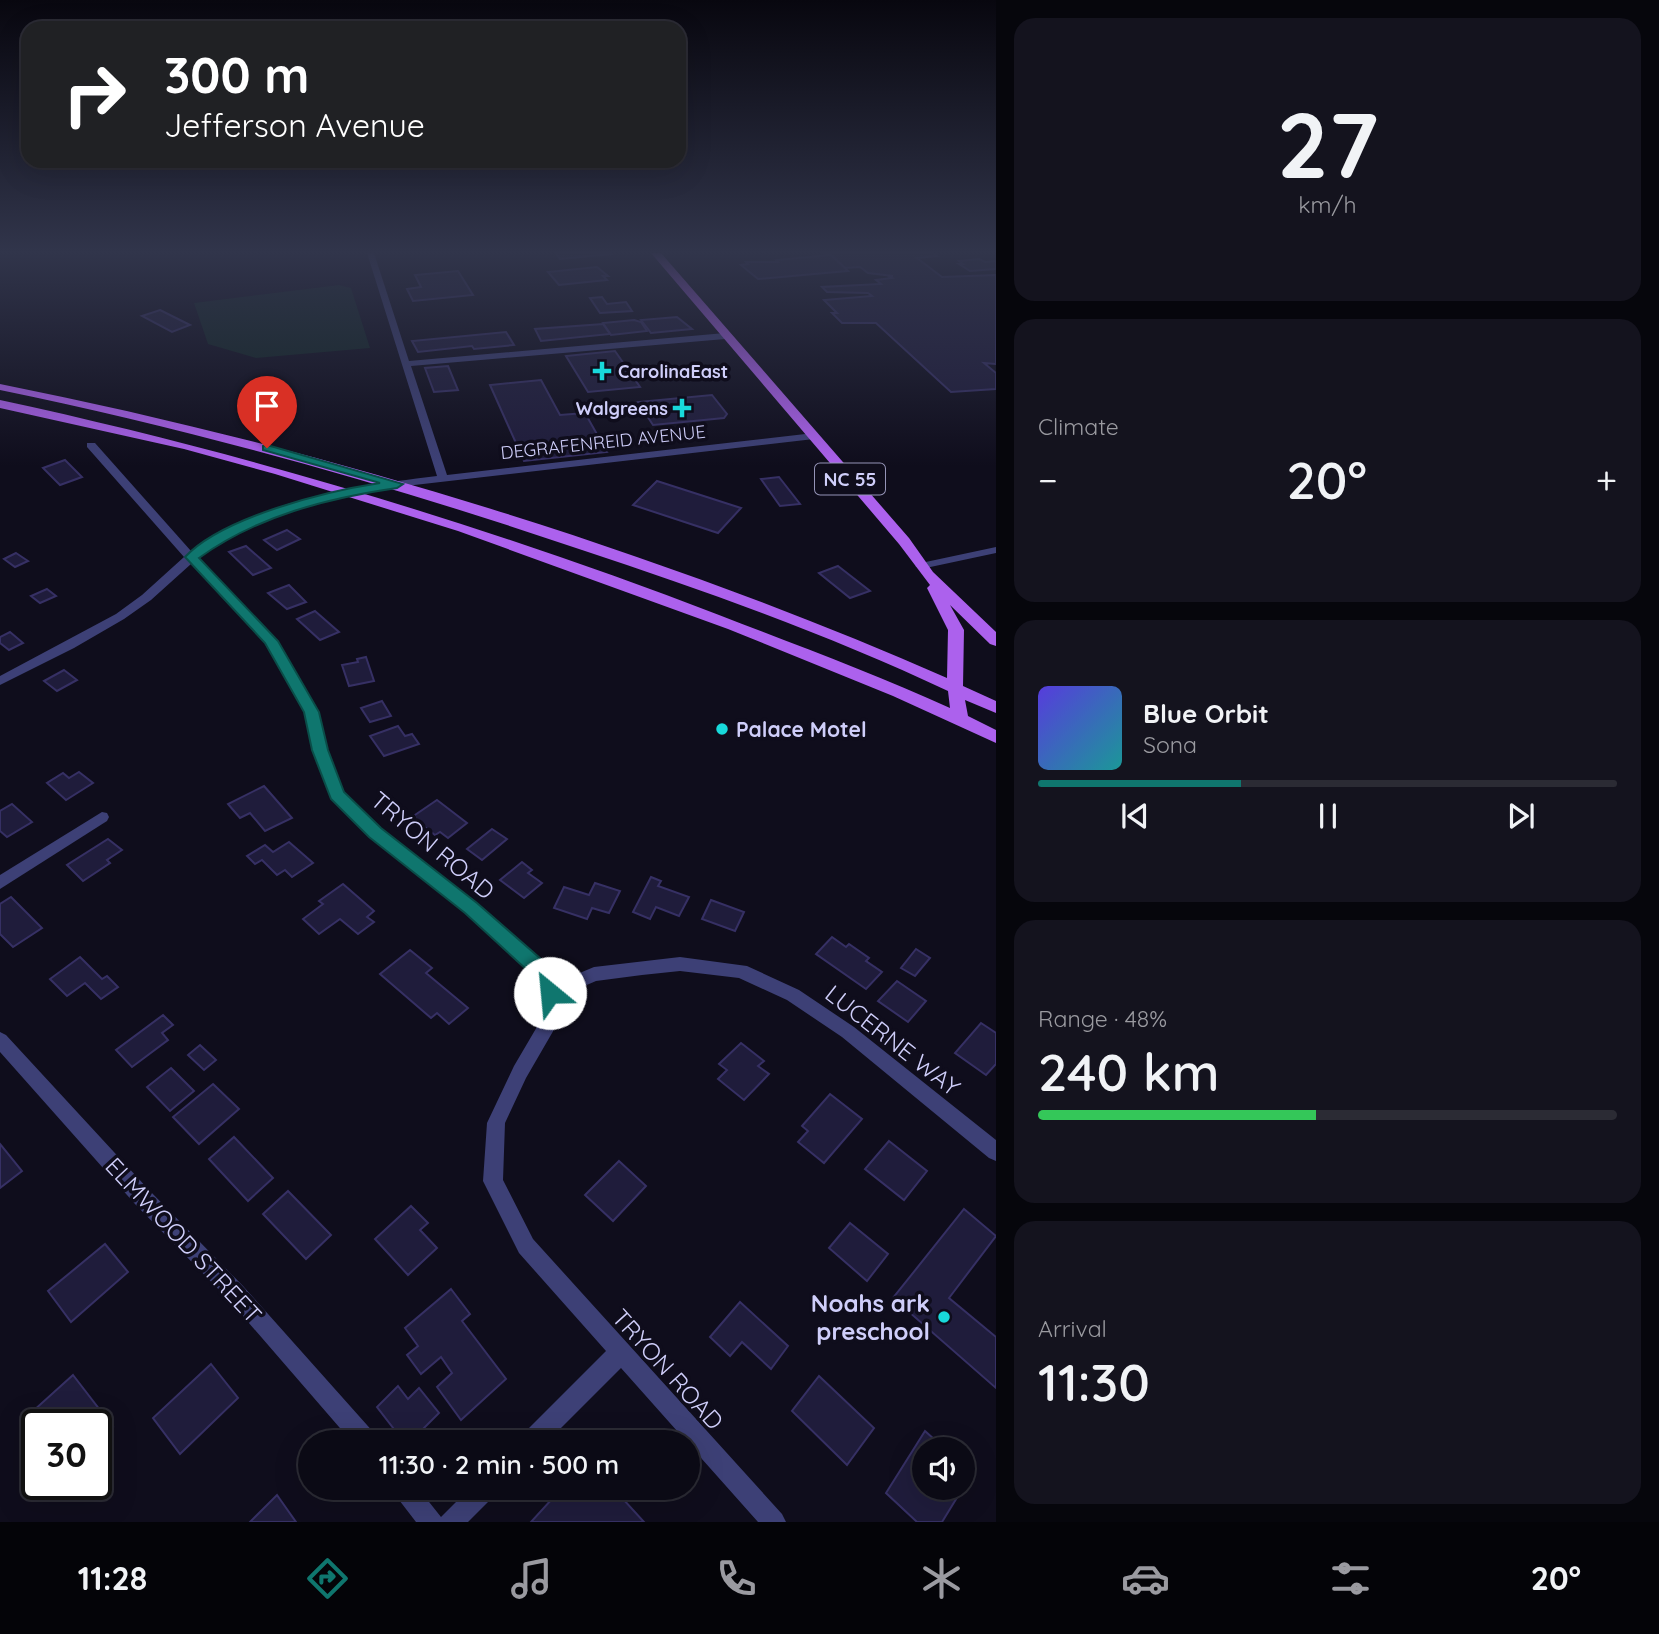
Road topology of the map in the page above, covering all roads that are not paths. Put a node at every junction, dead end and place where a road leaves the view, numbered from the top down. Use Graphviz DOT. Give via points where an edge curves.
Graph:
graph roads {
  1 [pos="393,324"];
  2 [pos="715,324"];
  3 [pos="725,336"];
  4 [pos="406,364"];
  5 [pos="0,387"];
  6 [pos="23,391"];
  7 [pos="0,396"];
  8 [pos="0,404"];
  9 [pos="814,436"];
  10 [pos="91,445"];
  11 [pos="443,478"];
  12 [pos="397,484"];
  13 [pos="348,492"];
  14 [pos="996,550"];
  15 [pos="191,557"];
  16 [pos="925,570"];
  17 [pos="996,641"];
  18 [pos="0,681"];
  19 [pos="954,687"];
  20 [pos="996,708"];
  21 [pos="960,719"];
  22 [pos="996,737"];
  23 [pos="102,817"];
  24 [pos="0,883"];
  25 [pos="550,993"];
  26 [pos="0,1040"];
  27 [pos="996,1153"];
  28 [pos="620,1353"];
  29 [pos="356,1430"];
  30 [pos="543,1430"];
  31 [pos="414,1500"];
  32 [pos="474,1500"];
  33 [pos="431,1522"];
  34 [pos="451,1522"];
  35 [pos="774,1522"];
  1 -- 4 [label="street"];
  2 -- 3 [label="main road, NC 55"];
  3 -- 4 [label="street"];
  3 -- 9 [label="main road, NC 55"];
  4 -- 11 [label="street"];
  5 -- 6 [label="main road"];
  6 -- 7 [label="main road" via="12,397"];
  6 -- 12 [label="main road" via="198,430"];
  8 -- 13 [label="main road" via="169,442"];
  9 -- 11 [label="street, DEGRAFENREID AVENUE"];
  9 -- 16 [label="main road, NC 55"];
  10 -- 15 [label="street, TRYON ROAD"];
  11 -- 12 [label="street, DEGRAFENREID AVENUE"];
  12 -- 13 [label="street, DEGRAFENREID AVENUE"];
  12 -- 19 [label="main road" via="667,573"];
  13 -- 15 [label="street, DEGRAFENREID AVENUE" via="245,525"];
  13 -- 21 [label="main road" via="613,580"];
  14 -- 16 [label="street"];
  15 -- 18 [label="street, DEGRAFENREID AVENUE" via="120,616"];
  15 -- 25 [label="street, TRYON ROAD" via="271,641 311,712 337,795 375,833 471,908 550,979"];
  16 -- 17 [label="main road, NC 55"];
  16 -- 19 [label="main road, NC 55" via="956,630"];
  19 -- 20 [label="main road"];
  19 -- 21 [label="main road, NC 55"];
  21 -- 22 [label="main road"];
  23 -- 24 [label="street"];
  25 -- 27 [label="street, LUCERNE WAY" via="594,974 642,968 680,964 741,971 793,995 848,1032"];
  25 -- 28 [label="street, TRYON ROAD" via="550,1021 496,1123 493,1181 526,1247"];
  26 -- 29 [label="street, ELMWOOD STREET" via="236,1293"];
  28 -- 30 [label="street"];
  28 -- 35 [label="street, TRYON ROAD"];
  31 -- 33 [label="street"];
  32 -- 34 [label="street"];
}
